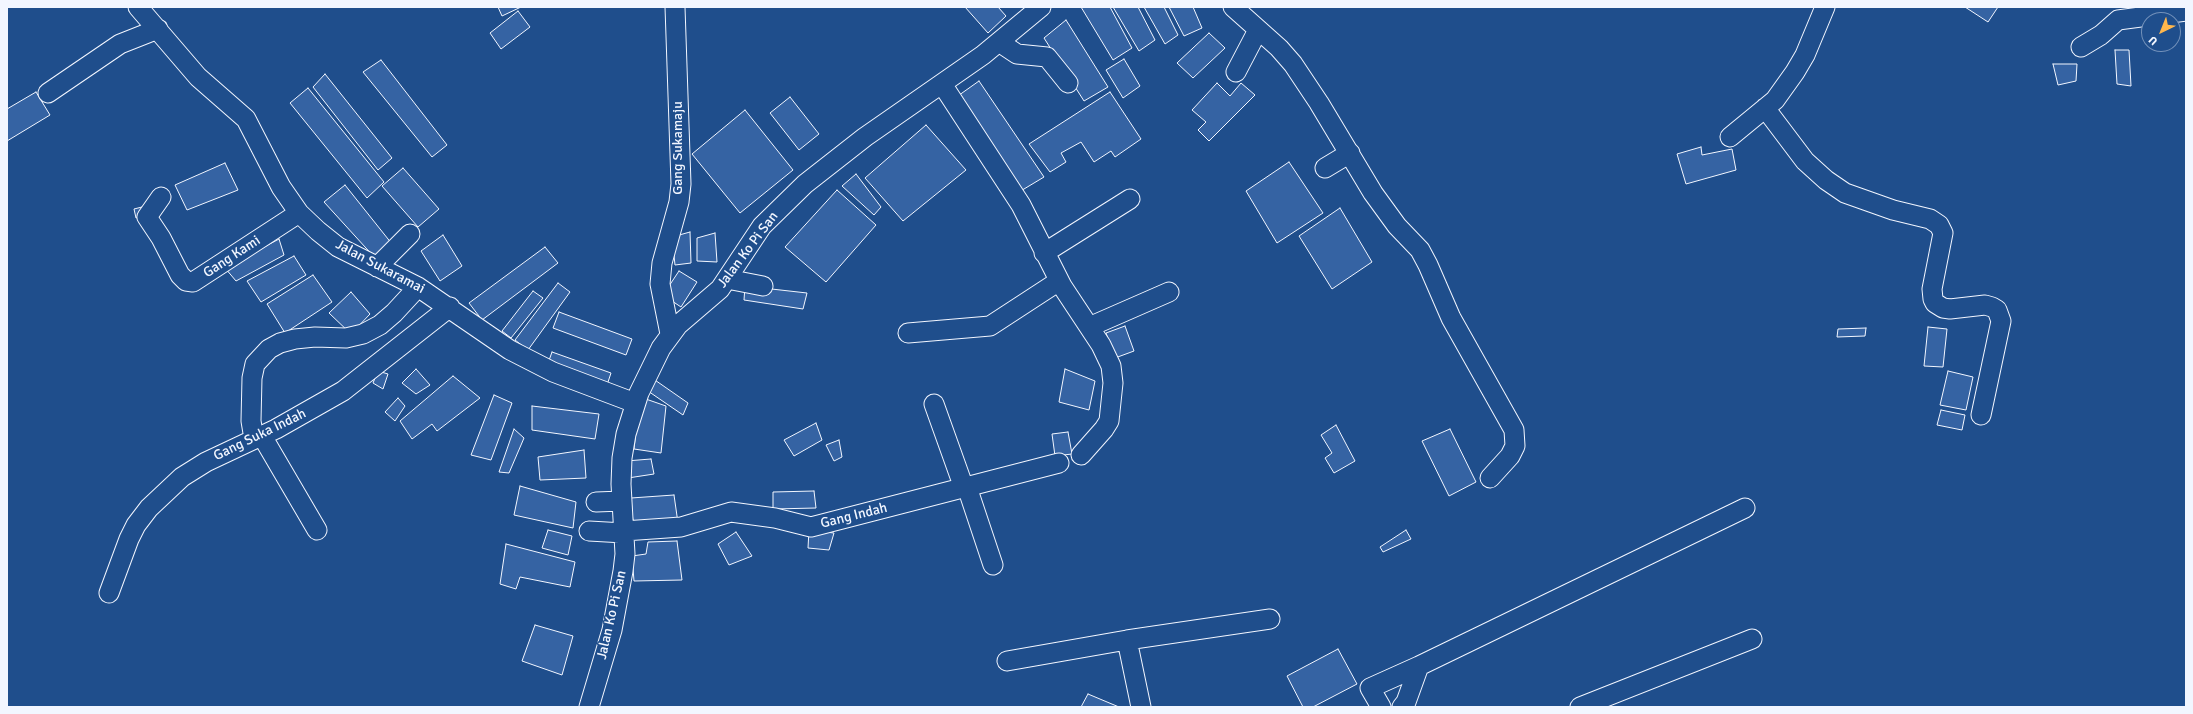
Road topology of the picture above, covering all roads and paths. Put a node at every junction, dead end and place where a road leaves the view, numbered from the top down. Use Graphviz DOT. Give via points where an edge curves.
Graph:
graph roads {
  1 [pos="138,7"];
  2 [pos="675,7"];
  3 [pos="1041,7"];
  4 [pos="1233,7"];
  5 [pos="1825,7"];
  6 [pos="2186,11"];
  7 [pos="158,29"];
  8 [pos="1258,30"];
  9 [pos="999,42"];
  10 [pos="2081,47"];
  11 [pos="1236,72"];
  12 [pos="1068,83"];
  13 [pos="942,84"];
  14 [pos="48,93"];
  15 [pos="1765,108"];
  16 [pos="1730,137"];
  17 [pos="1350,153"];
  18 [pos="1325,168"];
  19 [pos="161,197"];
  20 [pos="1130,199"];
  21 [pos="299,214"];
  22 [pos="410,234"];
  23 [pos="1044,253"];
  24 [pos="377,268"];
  25 [pos="727,279"];
  26 [pos="1059,281"];
  27 [pos="763,286"];
  28 [pos="418,287"];
  29 [pos="1169,292"];
  30 [pos="450,307"];
  31 [pos="1089,327"];
  32 [pos="908,333"];
  33 [pos="670,334"];
  34 [pos="635,403"];
  35 [pos="934,404"];
  36 [pos="1981,415"];
  37 [pos="258,437"];
  38 [pos="1081,455"];
  39 [pos="1059,463"];
  40 [pos="1490,478"];
  41 [pos="965,487"];
  42 [pos="622,501"];
  43 [pos="596,502"];
  44 [pos="1745,508"];
  45 [pos="318,530"];
  46 [pos="590,531"];
  47 [pos="624,532"];
  48 [pos="993,565"];
  49 [pos="109,593"];
  50 [pos="1270,619"];
  51 [pos="1752,639"];
  52 [pos="1127,640"];
  53 [pos="1007,661"];
  54 [pos="1419,666"];
  55 [pos="589,707"];
  56 [pos="1141,707"];
  57 [pos="1381,707"];
  58 [pos="1402,707"];
  59 [pos="1580,707"];
  1 -- 7 [label="street, Jalan Sukaramai"];
  2 -- 33 [label="street, Gang Sukamaju" via="681,184 679,202 662,263 660,284"];
  3 -- 9 [label="street, Jalan Ko Pi San"];
  4 -- 8 [label="street"];
  5 -- 15 [label="street" via="1795,72 1775,100"];
  6 -- 10 [label="street" via="2118,20 2101,35"];
  7 -- 14 [label="street" via="120,44"];
  7 -- 21 [label="street, Jalan Sukaramai" via="198,77 246,119 273,174"];
  8 -- 11 [label="street"];
  8 -- 17 [label="street" via="1293,64"];
  9 -- 12 [label="street" via="1017,54 1047,58"];
  9 -- 13 [label="street, Jalan Ko Pi San"];
  13 -- 23 [label="street" via="1021,205"];
  13 -- 25 [label="street, Jalan Ko Pi San" via="865,137 805,184 762,226"];
  15 -- 16 [label="street"];
  15 -- 36 [label="street" via="1805,161 1832,184 1846,193 1930,219 1939,225 1942,233 1932,289 1935,303 1950,309 1992,307 2001,321"];
  17 -- 18 [label="street"];
  17 -- 40 [label="street" via="1386,211 1420,250 1451,318 1514,430 1515,446 1510,456"];
  19 -- 21 [label="street, Gang Kami" via="147,217 180,276 186,281 193,282"];
  20 -- 23 [label="street"];
  21 -- 24 [label="street, Jalan Sukaramai" via="338,247"];
  22 -- 24 [label="street"];
  23 -- 26 [label="street"];
  24 -- 28 [label="street, Jalan Sukaramai"];
  25 -- 27 [label="street"];
  25 -- 33 [label="street, Jalan Ko Pi San"];
  26 -- 31 [label="street"];
  26 -- 32 [label="street" via="990,326"];
  28 -- 30 [label="street, Jalan Sukaramai"];
  28 -- 37 [label="street" via="380,325 363,334 346,338 295,339 269,349 255,364 252,378 251,421"];
  29 -- 31 [label="street"];
  30 -- 34 [label="street, Jalan Sukaramai" via="510,350 529,360 586,386"];
  30 -- 37 [label="street, Gang Suka Indah" via="343,391"];
  31 -- 38 [label="street" via="1108,360 1113,382 1109,421"];
  33 -- 34 [label="street, Jalan Ko Pi San" via="658,353"];
  34 -- 42 [label="street, Jalan Ko Pi San" via="622,458"];
  35 -- 41 [label="street"];
  37 -- 45 [label="street"];
  37 -- 49 [label="street, Gang Suka Indah" via="194,469 149,508 129,539"];
  39 -- 41 [label="street, Gang Indah"];
  41 -- 47 [label="street, Gang Indah" via="811,527 775,518 731,512 681,527"];
  41 -- 48 [label="street"];
  42 -- 43 [label="street"];
  42 -- 47 [label="street, Jalan Ko Pi San"];
  44 -- 54 [label="street"];
  46 -- 47 [label="street, Gang Indah"];
  47 -- 55 [label="street, Jalan Ko Pi San" via="623,571 617,608"];
  50 -- 52 [label="street"];
  51 -- 59 [label="street"];
  52 -- 53 [label="street"];
  52 -- 56 [label="street"];
  54 -- 57 [label="street" via="1370,688"];
  54 -- 58 [label="street"];
}
